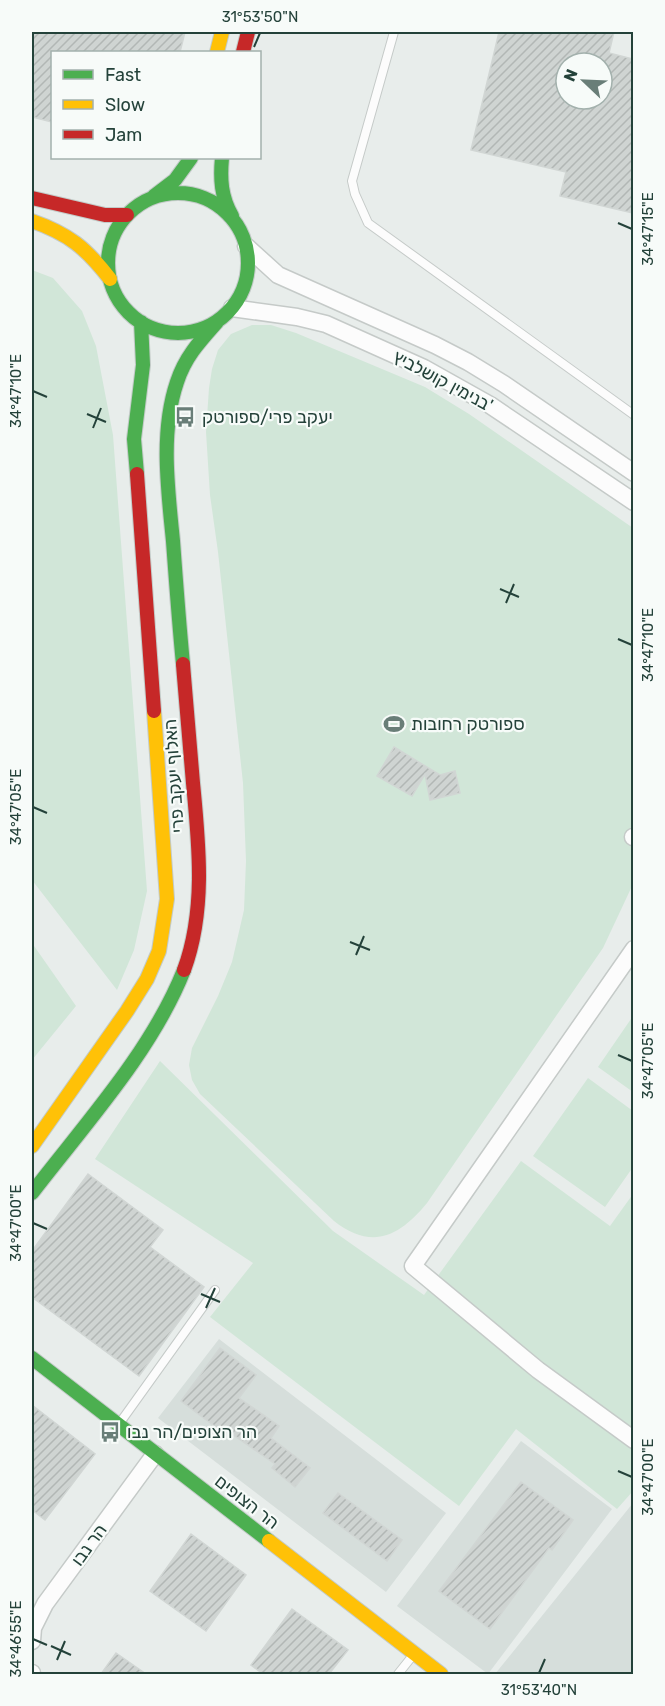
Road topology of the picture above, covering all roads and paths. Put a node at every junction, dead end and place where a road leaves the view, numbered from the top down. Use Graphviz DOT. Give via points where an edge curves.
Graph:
graph roads {
  1 [pos="222,32"];
  2 [pos="248,32"];
  3 [pos="394,32"];
  4 [pos="217,51"];
  5 [pos="243,51"];
  6 [pos="190,159"];
  7 [pos="222,159"];
  8 [pos="32,198"];
  9 [pos="149,199"];
  10 [pos="127,215"];
  11 [pos="32,221"];
  12 [pos="236,223"];
  13 [pos="246,246"];
  14 [pos="110,279"];
  15 [pos="232,308"];
  16 [pos="141,322"];
  17 [pos="217,322"];
  18 [pos="633,415"];
  19 [pos="633,473"];
  20 [pos="633,502"];
  21 [pos="633,949"];
  22 [pos="32,1146"];
  23 [pos="32,1193"];
  24 [pos="215,1290"];
  25 [pos="32,1358"];
  26 [pos="118,1425"];
  27 [pos="633,1440"];
  28 [pos="155,1454"];
  29 [pos="32,1641"];
  30 [pos="415,1654"];
  31 [pos="398,1674"];
  32 [pos="441,1674"];
  1 -- 4 [label="street"];
  2 -- 5 [label="street"];
  3 -- 18 [label="lane" via="352,181 368,223"];
  6 -- 9 [label="street" via="175,180"];
  7 -- 12 [label="street" via="223,202"];
  8 -- 10 [label="street" via="105,215"];
  9 -- 10 [label="street"];
  9 -- 12 [label="street" via="165,194 197,195 219,206"];
  10 -- 14 [label="street" via="111,245"];
  11 -- 14 [label="street" via="82,244"];
  12 -- 13 [label="street"];
  13 -- 15 [label="street" via="246,279"];
  13 -- 19 [label="street, בנימין קושלביץ'" via="278,275 468,362"];
  14 -- 16 [label="street" via="121,304"];
  15 -- 17 [label="street"];
  15 -- 20 [label="street, בנימין קושלביץ'" via="326,324 424,368 490,405"];
  16 -- 17 [label="street" via="179,333"];
  16 -- 22 [label="street, האלוף יעקב פרי" via="143,365 134,439 167,899 164,929 147,979 128,1011"];
  17 -- 23 [label="street, האלוף יעקב פרי" via="193,348 181,369 170,411 168,440 168,489 194,789 199,887 194,934 179,983 146,1044"];
  21 -- 27 [label="street" via="413,1266 538,1370"];
  24 -- 26 [label="lane"];
  25 -- 26 [label="street, הר הצופים"];
  26 -- 28 [label="street, הר הצופים"];
  28 -- 29 [label="street, הר נבו" via="45,1605 33,1628"];
  28 -- 30 [label="street, הר הצופים"];
  30 -- 31 [label="lane"];
  30 -- 32 [label="street, הר הצופים"];
}
